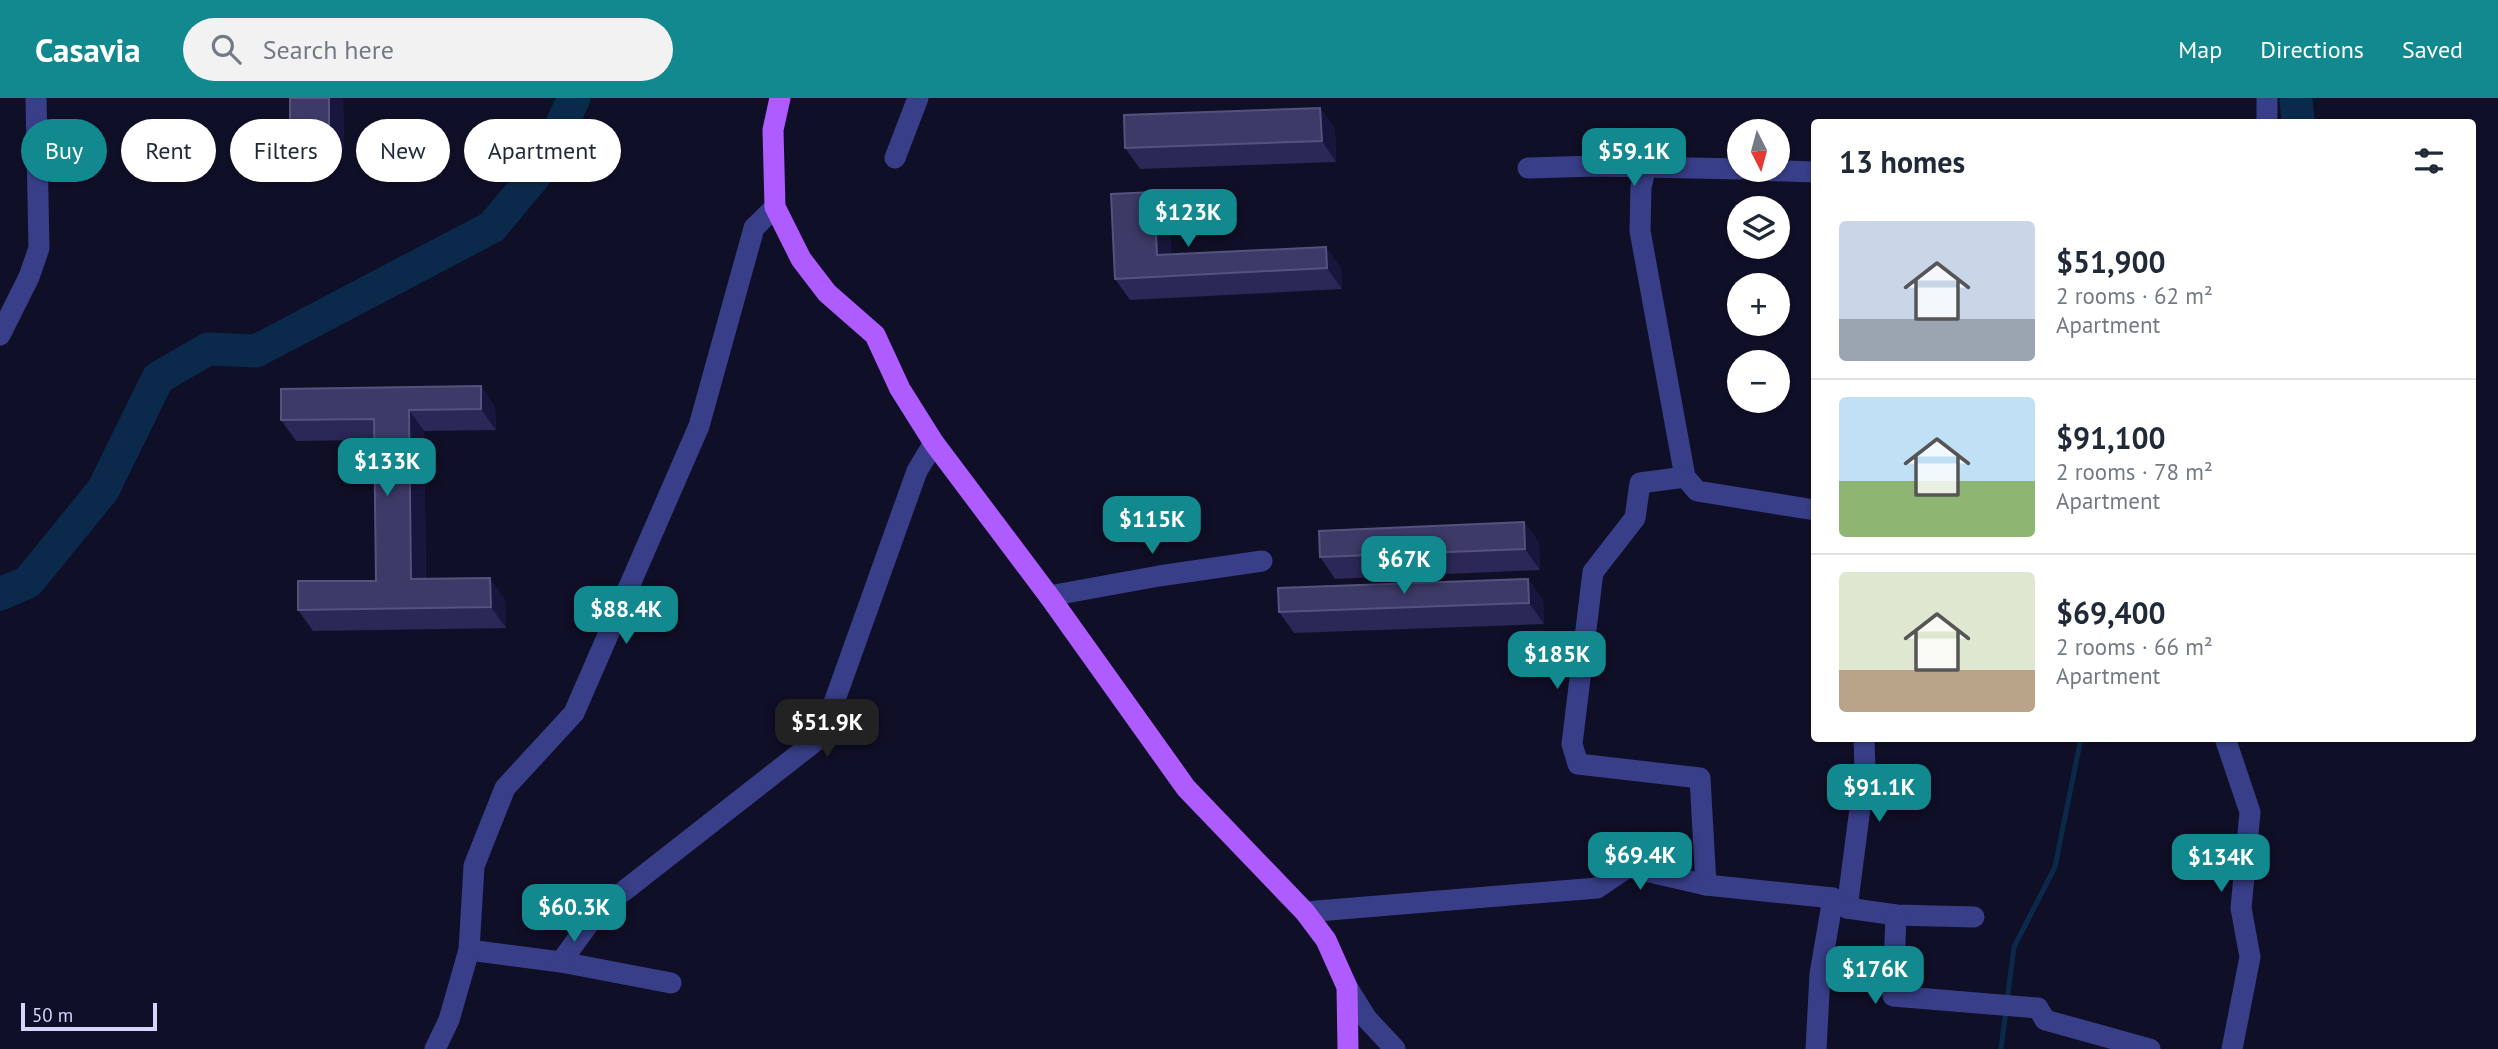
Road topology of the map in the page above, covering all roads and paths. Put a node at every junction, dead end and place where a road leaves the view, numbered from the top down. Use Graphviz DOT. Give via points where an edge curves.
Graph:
graph roads {
  1 [pos="36,98"];
  2 [pos="780,98"];
  3 [pos="918,98"];
  4 [pos="2267,98"];
  5 [pos="2267,119"];
  6 [pos="895,158"];
  7 [pos="1646,167"];
  8 [pos="1528,168"];
  9 [pos="1727,169"];
  10 [pos="1790,171"];
  11 [pos="1811,172"];
  12 [pos="775,208"];
  13 [pos="0,335"];
  14 [pos="934,443"];
  15 [pos="1685,477"];
  16 [pos="1811,509"];
  17 [pos="1262,561"];
  18 [pos="1049,596"];
  19 [pos="1864,742"];
  20 [pos="2226,742"];
  21 [pos="1706,885"];
  22 [pos="1840,903"];
  23 [pos="1305,912"];
  24 [pos="1896,915"];
  25 [pos="1974,917"];
  26 [pos="469,950"];
  27 [pos="561,962"];
  28 [pos="671,983"];
  29 [pos="1348,987"];
  30 [pos="435,1049"];
  31 [pos="1348,1049"];
  32 [pos="1395,1049"];
  33 [pos="1816,1049"];
  34 [pos="2150,1049"];
  35 [pos="2232,1049"];
  1 -- 13 [label="street" via="39,248"];
  2 -- 12 [label="main road" via="773,130"];
  3 -- 6 [label="street"];
  4 -- 5 [label="street"];
  7 -- 8 [label="street"];
  7 -- 9 [label="street"];
  7 -- 15 [label="street" via="1640,231"];
  10 -- 11 [label="street"];
  12 -- 14 [label="main road" via="801,259 827,293 875,335 900,389"];
  12 -- 26 [label="street" via="754,228 699,426 574,713 505,788 474,866"];
  14 -- 18 [label="main road"];
  14 -- 27 [label="street" via="917,471 822,736 597,912"];
  15 -- 16 [label="street" via="1697,491"];
  15 -- 21 [label="street" via="1640,483 1635,518 1593,572 1572,744 1578,764 1700,778"];
  17 -- 18 [label="street"];
  18 -- 23 [label="main road" via="1186,788"];
  19 -- 22 [label="street" via="1865,770"];
  20 -- 35 [label="street" via="2250,812 2241,908 2250,957"];
  21 -- 22 [label="street"];
  21 -- 23 [label="street" via="1628,867 1597,888"];
  22 -- 24 [label="street"];
  22 -- 33 [label="street" via="1821,974"];
  23 -- 29 [label="main road" via="1326,940"];
  24 -- 25 [label="street"];
  24 -- 34 [label="street" via="1893,996 2038,1008 2045,1020"];
  26 -- 27 [label="street"];
  26 -- 30 [label="street" via="449,1020"];
  27 -- 28 [label="street"];
  29 -- 31 [label="main road"];
  29 -- 32 [label="street" via="1367,1019"];
}
